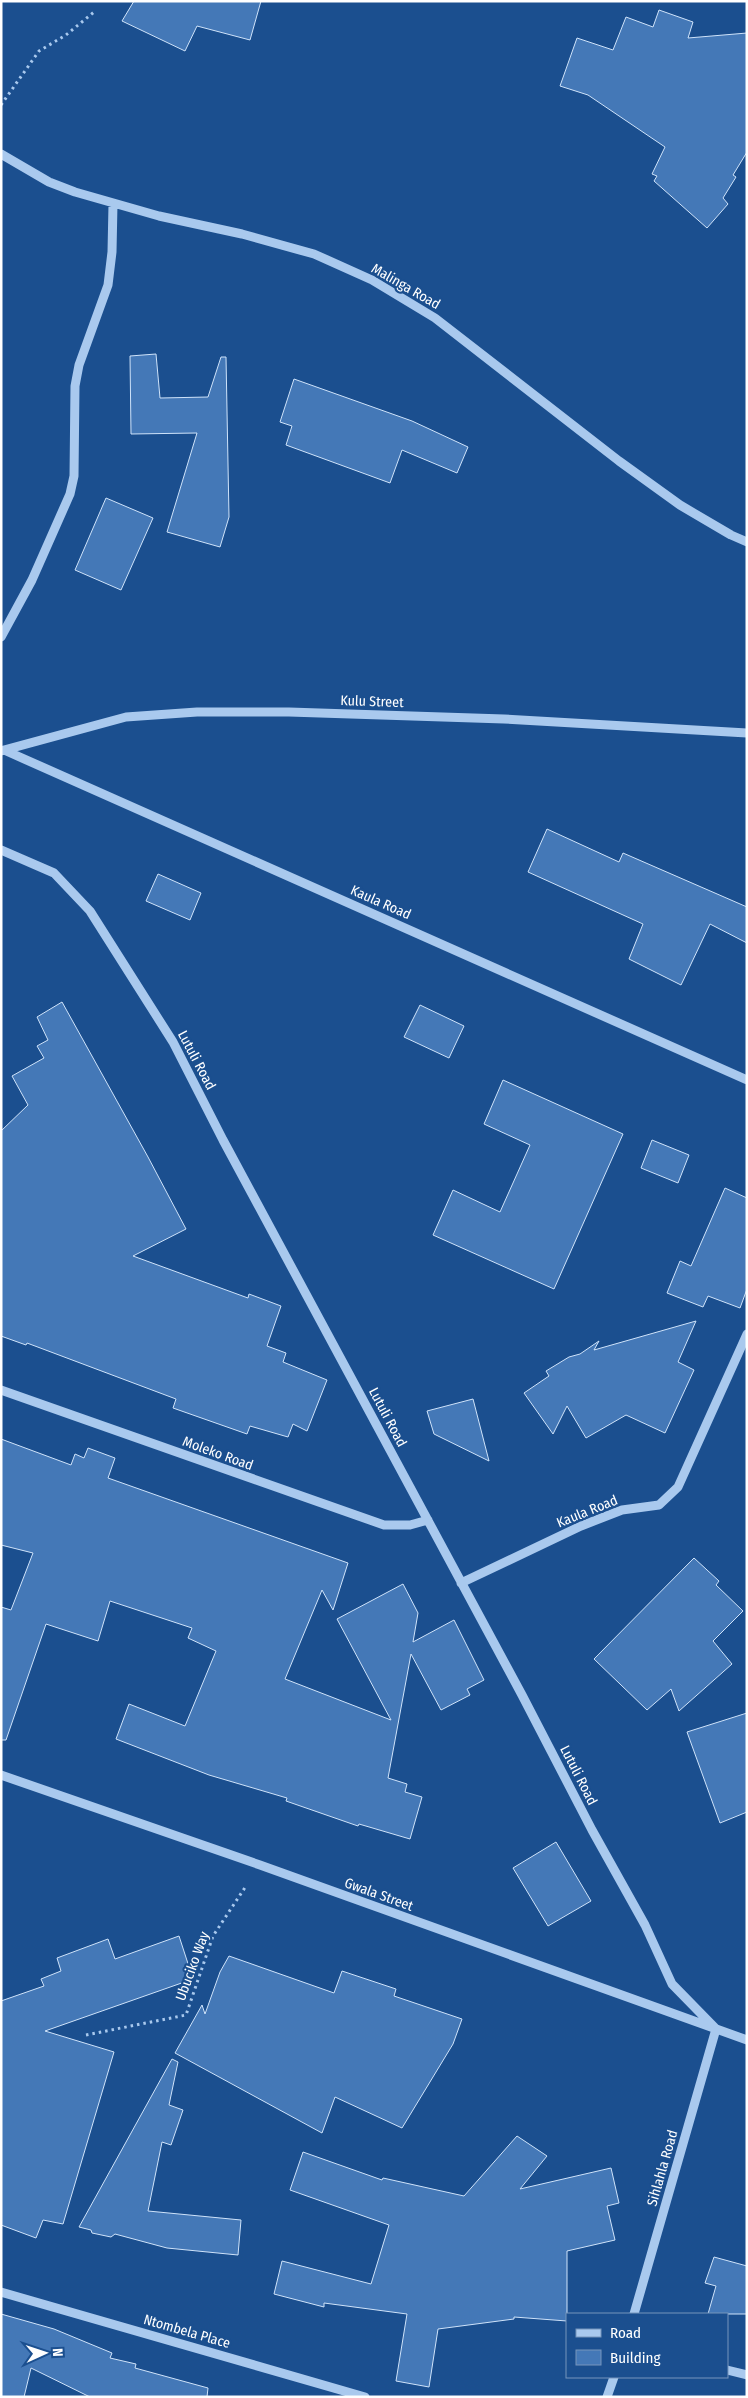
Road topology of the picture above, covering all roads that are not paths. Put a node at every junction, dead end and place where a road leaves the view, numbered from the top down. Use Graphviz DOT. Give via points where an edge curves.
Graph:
graph roads {
  1 [pos="1,154"];
  2 [pos="113,204"];
  3 [pos="747,542"];
  4 [pos="1,638"];
  5 [pos="747,733"];
  6 [pos="2,750"];
  7 [pos="1,850"];
  8 [pos="747,1080"];
  9 [pos="747,1334"];
  10 [pos="1,1390"];
  11 [pos="428,1520"];
  12 [pos="461,1583"];
  13 [pos="1,1775"];
  14 [pos="716,2029"];
  15 [pos="747,2040"];
  16 [pos="1,2292"];
  17 [pos="634,2313"];
  18 [pos="728,2370"];
  19 [pos="747,2376"];
  20 [pos="614,2378"];
  21 [pos="365,2397"];
  22 [pos="607,2397"];
  1 -- 2 [label="street, Malinga Road" via="49,182"];
  2 -- 3 [label="street, Malinga Road" via="314,254 372,280 435,318 680,505"];
  2 -- 4 [label="street" via="108,285 75,386 74,476 70,494 32,580"];
  5 -- 6 [label="street, Kulu Street" via="494,719 197,712 126,717"];
  6 -- 8 [label="street, Kaula Road"];
  7 -- 11 [label="street, Lutuli Road" via="54,873 90,911 173,1042"];
  9 -- 12 [label="street, Kaula Road" via="678,1487 671,1495 659,1505 622,1510 581,1526"];
  10 -- 11 [label="street, Moleko Road" via="384,1525 410,1525"];
  11 -- 12 [label="street, Lutuli Road"];
  12 -- 14 [label="street, Lutuli Road" via="645,1924 672,1984"];
  13 -- 14 [label="street, Gwala Street"];
  14 -- 15 [label="street, Gwala Street"];
  14 -- 17 [label="street, Sihlahla Road"];
  16 -- 21 [label="street, Ntombela Place"];
  18 -- 19 [label="street"];
  20 -- 22 [label="street"];
}
